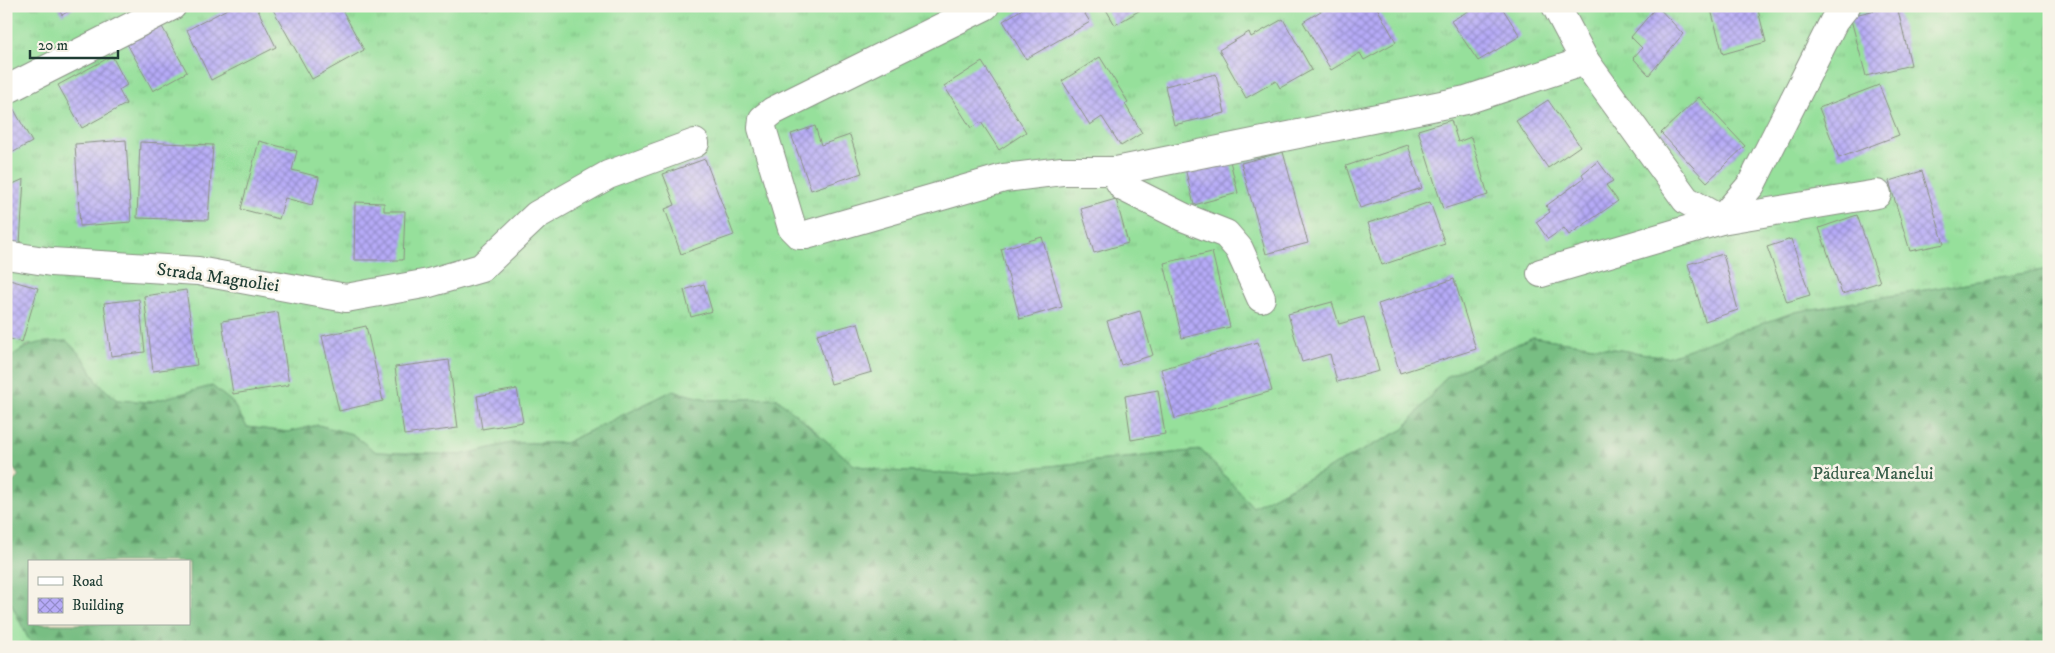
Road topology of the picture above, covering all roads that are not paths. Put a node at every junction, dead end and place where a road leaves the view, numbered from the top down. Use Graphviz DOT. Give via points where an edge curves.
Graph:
graph roads {
  1 [pos="172,6"];
  2 [pos="1556,6"];
  3 [pos="1846,6"];
  4 [pos="978,10"];
  5 [pos="1585,61"];
  6 [pos="6,90"];
  7 [pos="695,143"];
  8 [pos="1116,171"];
  9 [pos="1877,194"];
  10 [pos="1720,220"];
  11 [pos="6,254"];
  12 [pos="1541,273"];
  13 [pos="1261,298"];
  1 -- 6 [label="street"];
  2 -- 5 [label="street"];
  3 -- 10 [label="street" via="1834,21 1751,185"];
  4 -- 8 [label="street" via="772,111 763,119 762,128 792,228 799,235 806,236 1004,178 1062,170"];
  5 -- 8 [label="street" via="1466,100"];
  5 -- 10 [label="street" via="1686,200"];
  7 -- 11 [label="street, Strada Magnoliei" via="608,175 537,215 481,268 429,283 346,298 198,271 52,262"];
  8 -- 13 [label="street" via="1123,188 1226,234 1239,249"];
  9 -- 10 [label="street"];
  10 -- 12 [label="street"];
}
